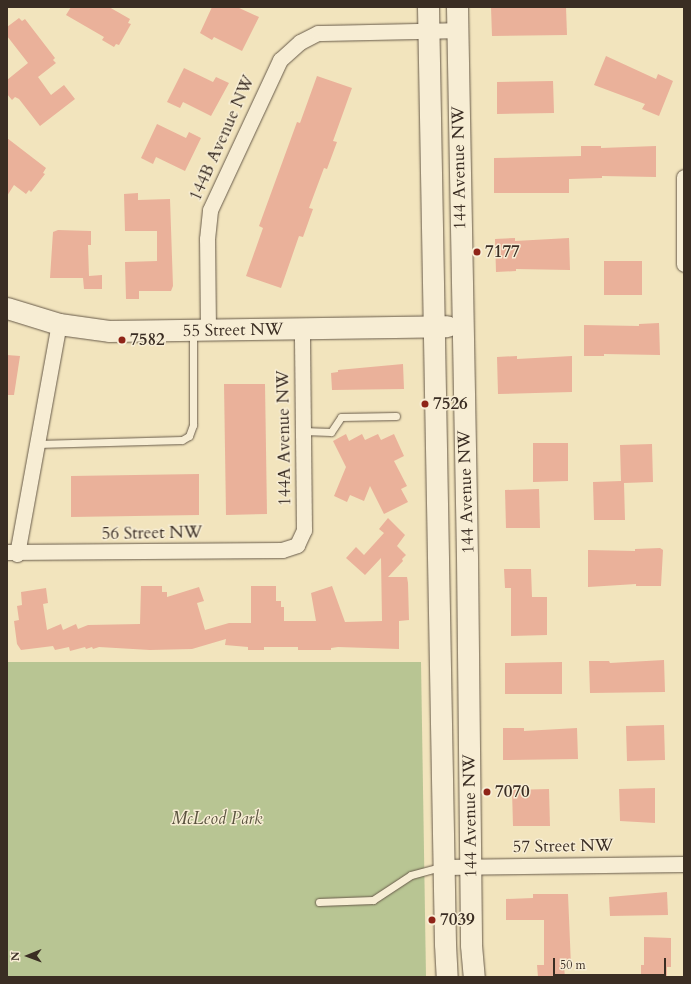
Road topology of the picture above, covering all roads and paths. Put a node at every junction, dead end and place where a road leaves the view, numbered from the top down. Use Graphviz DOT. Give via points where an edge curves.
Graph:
graph roads {
  1 [pos="428,7"];
  2 [pos="456,7"];
  3 [pos="457,30"];
  4 [pos="429,31"];
  5 [pos="684,177"];
  6 [pos="684,264"];
  7 [pos="7,308"];
  8 [pos="59,324"];
  9 [pos="462,326"];
  10 [pos="434,327"];
  11 [pos="302,329"];
  12 [pos="200,330"];
  13 [pos="396,416"];
  14 [pos="303,431"];
  15 [pos="37,444"];
  16 [pos="297,545"];
  17 [pos="12,553"];
  18 [pos="684,864"];
  19 [pos="444,867"];
  20 [pos="470,867"];
  21 [pos="319,902"];
  22 [pos="447,977"];
  23 [pos="474,977"];
  1 -- 4 [label="street, 144 Avenue NW"];
  2 -- 3 [label="street, 144 Avenue NW"];
  3 -- 4 [label="street"];
  3 -- 9 [label="street, 144 Avenue NW"];
  4 -- 10 [label="street, 144 Avenue NW"];
  4 -- 12 [label="street, 144B Avenue NW" via="318,34 300,42 280,60 213,202 207,239"];
  5 -- 6 [label="street"];
  7 -- 8 [label="street, 55 Street NW"];
  8 -- 12 [label="street, 55 Street NW" via="109,331"];
  8 -- 15 [label="street"];
  9 -- 10 [label="street, 55 Street NW"];
  9 -- 20 [label="street, 144 Avenue NW"];
  10 -- 11 [label="street, 55 Street NW"];
  10 -- 19 [label="street, 144 Avenue NW"];
  11 -- 12 [label="street, 55 Street NW"];
  11 -- 14 [label="street, 144A Avenue NW"];
  12 -- 15 [label="lane" via="193,425 189,436 182,440"];
  13 -- 14 [label="lane" via="341,417 331,432"];
  14 -- 16 [label="street, 144A Avenue NW" via="304,530"];
  15 -- 17 [label="street"];
  16 -- 17 [label="street, 56 Street NW" via="282,550"];
  18 -- 20 [label="street, 57 Street NW"];
  19 -- 20 [label="street, 57 Street NW"];
  19 -- 21 [label="lane" via="411,875 373,900"];
  19 -- 22 [label="street, 144 Avenue NW"];
  20 -- 23 [label="street, 144 Avenue NW"];
}
